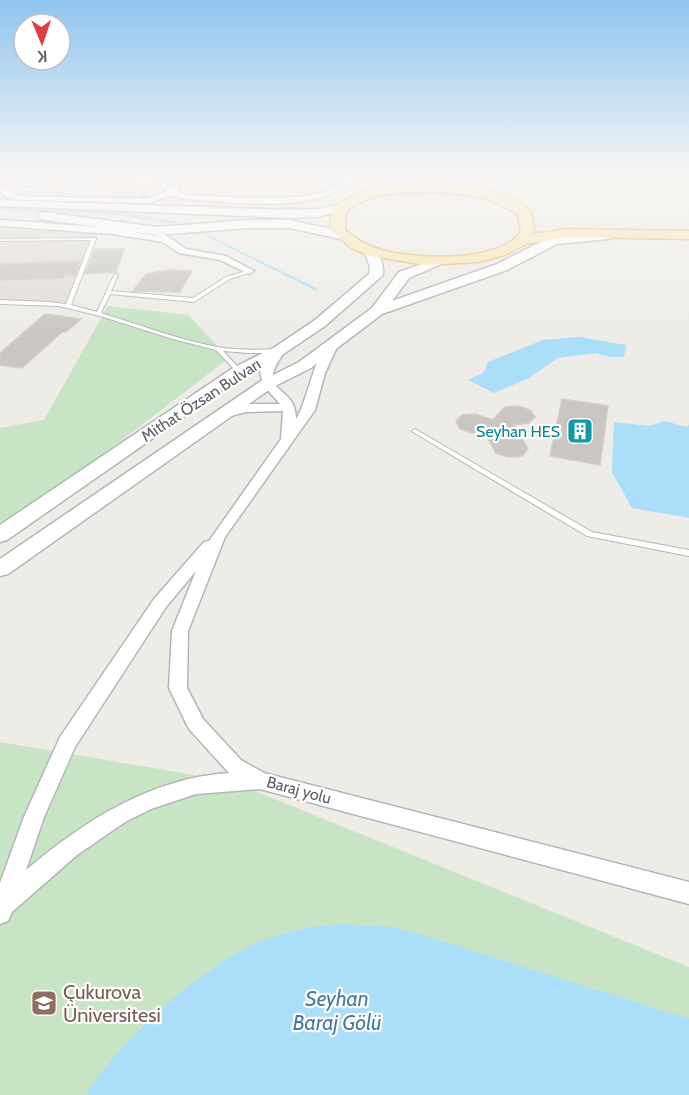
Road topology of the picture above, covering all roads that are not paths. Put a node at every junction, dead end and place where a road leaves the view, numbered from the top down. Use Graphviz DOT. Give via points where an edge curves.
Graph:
graph roads {
  1 [pos="72,228"];
  2 [pos="117,228"];
  3 [pos="217,228"];
  4 [pos="313,228"];
  5 [pos="338,228"];
  6 [pos="527,228"];
  7 [pos="650,234"];
  8 [pos="161,235"];
  9 [pos="341,235"];
  10 [pos="689,235"];
  11 [pos="0,240"];
  12 [pos="523,240"];
  13 [pos="370,250"];
  14 [pos="439,261"];
  15 [pos="249,271"];
  16 [pos="116,275"];
  17 [pos="108,292"];
  18 [pos="0,302"];
  19 [pos="68,306"];
  20 [pos="377,311"];
  21 [pos="98,314"];
  22 [pos="331,347"];
  23 [pos="218,349"];
  24 [pos="280,350"];
  25 [pos="239,371"];
  26 [pos="267,384"];
  27 [pos="287,407"];
  28 [pos="223,414"];
  29 [pos="415,431"];
  30 [pos="284,446"];
  31 [pos="0,535"];
  32 [pos="218,536"];
  33 [pos="689,553"];
  34 [pos="0,568"];
  35 [pos="260,780"];
  36 [pos="689,894"];
  37 [pos="2,910"];
  1 -- 8 [label="street"];
  2 -- 8 [label="main road"];
  3 -- 8 [label="main road"];
  4 -- 9 [label="main road"];
  5 -- 9 [label="main road"];
  6 -- 12 [label="main road"];
  7 -- 10 [label="main road"];
  7 -- 12 [label="main road" via="566,233"];
  7 -- 20 [label="main road" via="554,240 502,267"];
  8 -- 15 [label="street" via="182,250 223,258"];
  9 -- 13 [label="main road"];
  11 -- 19 [label="lane" via="94,239"];
  12 -- 14 [label="main road" via="481,258"];
  13 -- 14 [label="main road"];
  13 -- 24 [label="main road, Mithat Özsan Bulvarı" via="377,267 370,282"];
  14 -- 20 [label="main road" via="404,275"];
  15 -- 17 [label="lane" via="194,300"];
  16 -- 17 [label="lane"];
  17 -- 21 [label="lane"];
  18 -- 19 [label="lane"];
  19 -- 21 [label="lane"];
  20 -- 22 [label="main road, Mithat Özsan Bulvarı"];
  21 -- 23 [label="lane"];
  22 -- 26 [label="main road, Mithat Özsan Bulvarı"];
  22 -- 30 [label="street, Baraj yolu" via="309,410"];
  23 -- 24 [label="lane"];
  23 -- 25 [label="lane"];
  24 -- 25 [label="main road, Mithat Özsan Bulvarı"];
  24 -- 26 [label="street" via="266,370"];
  25 -- 31 [label="main road, Mithat Özsan Bulvarı"];
  26 -- 27 [label="street"];
  26 -- 28 [label="main road, Mithat Özsan Bulvarı"];
  27 -- 28 [label="street" via="246,408"];
  27 -- 30 [label="street" via="291,416"];
  28 -- 34 [label="main road, Mithat Özsan Bulvarı"];
  29 -- 33 [label="lane" via="590,534"];
  30 -- 32 [label="street, Baraj yolu"];
  32 -- 35 [label="street, Baraj yolu" via="180,631 178,688 196,724 234,766"];
  32 -- 37 [label="street" via="160,603 67,743 34,817"];
  35 -- 36 [label="street, Baraj yolu"];
  35 -- 37 [label="street" via="194,785 140,804 39,870"];
}
